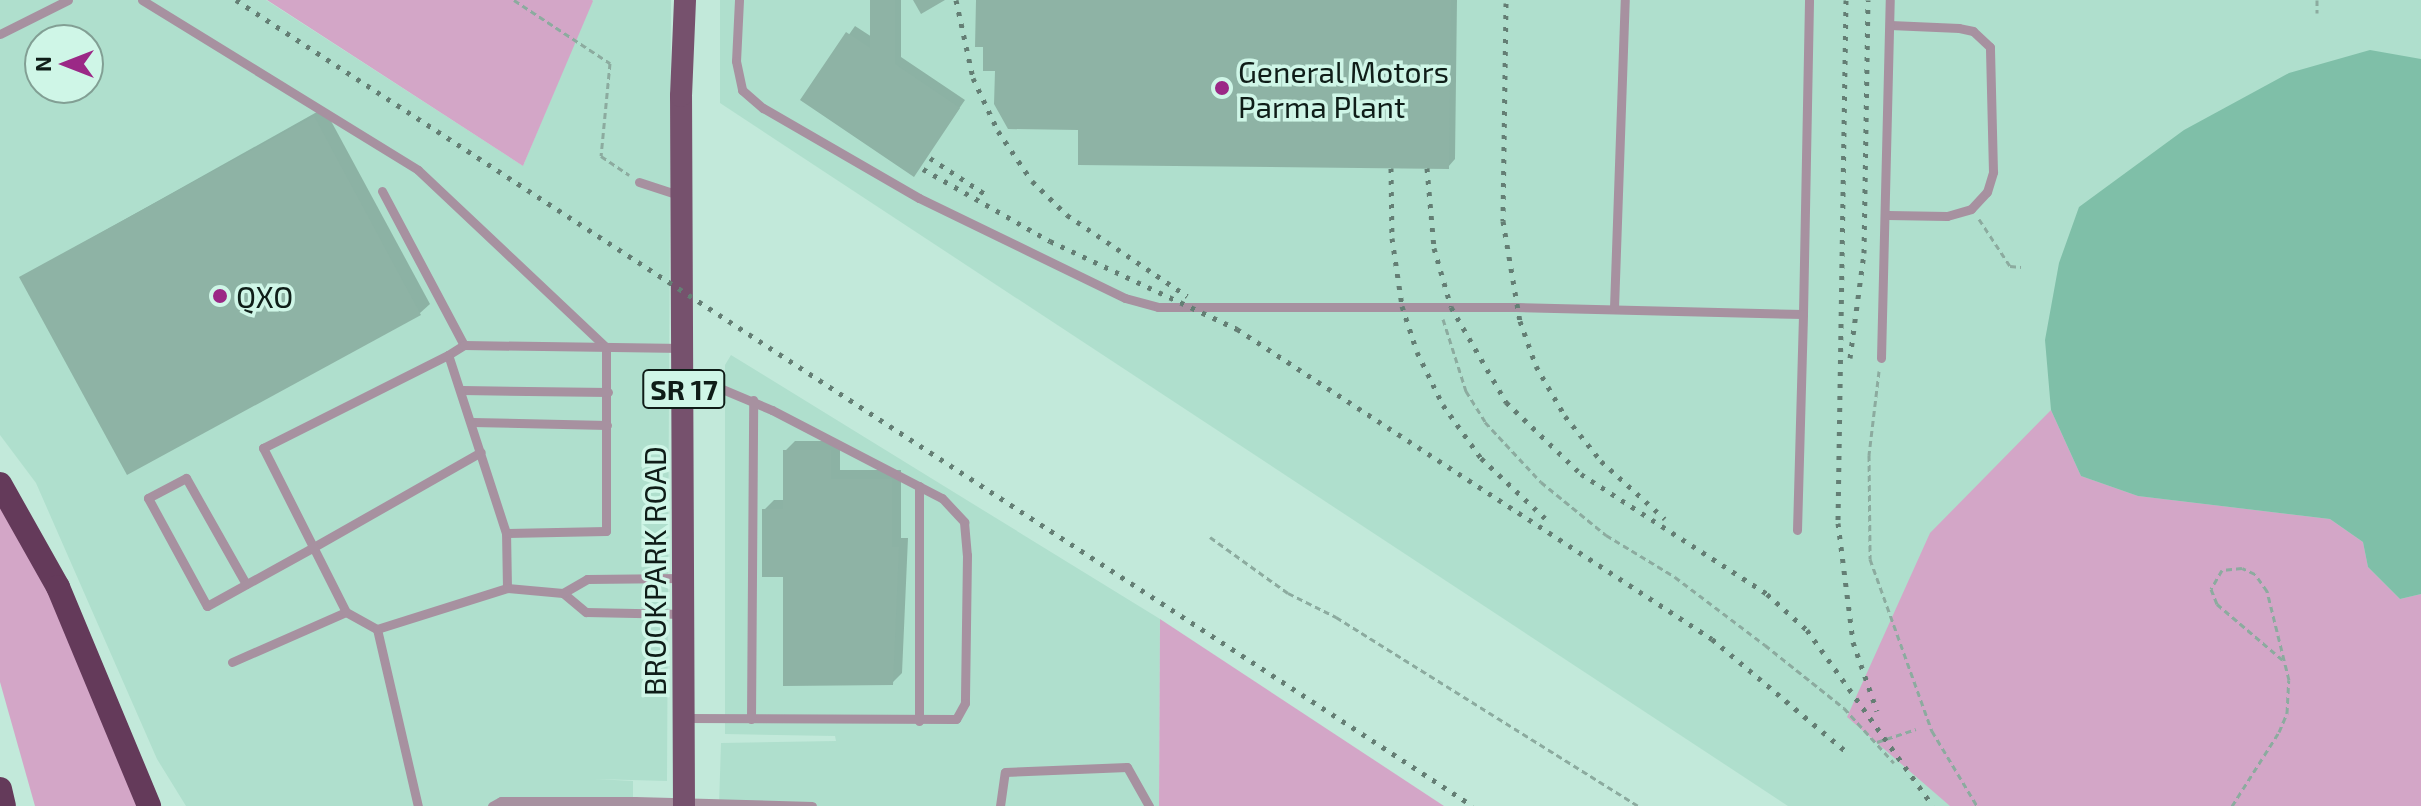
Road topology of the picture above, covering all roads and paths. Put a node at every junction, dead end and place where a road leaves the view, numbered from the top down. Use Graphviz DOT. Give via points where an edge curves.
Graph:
graph roads {
  1 [pos="68,0"];
  2 [pos="142,0"];
  3 [pos="514,0"];
  4 [pos="685,0"];
  5 [pos="739,0"];
  6 [pos="1625,0"];
  7 [pos="1809,0"];
  8 [pos="1890,0"];
  9 [pos="2317,0"];
  10 [pos="2317,13"];
  11 [pos="1890,25"];
  12 [pos="0,34"];
  13 [pos="639,182"];
  14 [pos="382,191"];
  15 [pos="682,196"];
  16 [pos="1971,209"];
  17 [pos="1888,215"];
  18 [pos="2021,267"];
  19 [pos="1442,307"];
  20 [pos="1614,308"];
  21 [pos="1803,314"];
  22 [pos="464,345"];
  23 [pos="606,347"];
  24 [pos="683,348"];
  25 [pos="448,355"];
  26 [pos="1881,358"];
  27 [pos="684,373"];
  28 [pos="462,390"];
  29 [pos="608,392"];
  30 [pos="753,400"];
  31 [pos="472,422"];
  32 [pos="607,425"];
  33 [pos="481,452"];
  34 [pos="0,484"];
  35 [pos="919,486"];
  36 [pos="1797,530"];
  37 [pos="506,533"];
  38 [pos="1210,537"];
  39 [pos="312,548"];
  40 [pos="684,578"];
  41 [pos="246,584"];
  42 [pos="507,588"];
  43 [pos="563,593"];
  44 [pos="346,612"];
  45 [pos="684,614"];
  46 [pos="377,629"];
  47 [pos="2284,661"];
  48 [pos="232,662"];
  49 [pos="684,718"];
  50 [pos="751,719"];
  51 [pos="919,721"];
  52 [pos="1916,729"];
  53 [pos="1877,742"];
  54 [pos="1894,763"];
  55 [pos="0,789"];
  56 [pos="604,803"];
  57 [pos="684,803"];
  58 [pos="4,806"];
  59 [pos="149,806"];
  60 [pos="418,806"];
  61 [pos="492,806"];
  62 [pos="812,806"];
  63 [pos="1000,806"];
  64 [pos="1149,806"];
  65 [pos="1638,806"];
  66 [pos="1977,806"];
  67 [pos="2232,806"];
  1 -- 12 [label="lane"];
  2 -- 23 [label="lane" via="418,170"];
  3 -- 13 [label="path" via="610,63 601,156"];
  4 -- 15 [label="main road, BROOKPARK ROAD / SR 17"];
  5 -- 19 [label="lane" via="736,61 742,90 763,108 919,198 1125,298 1158,307"];
  6 -- 20 [label="lane"];
  7 -- 21 [label="lane"];
  8 -- 11 [label="lane"];
  9 -- 10 [label="path"];
  11 -- 16 [label="lane" via="1973,31 1990,47 1993,172 1987,192"];
  11 -- 17 [label="lane"];
  13 -- 15 [label="lane"];
  14 -- 22 [label="lane"];
  15 -- 24 [label="main road, BROOKPARK ROAD / SR 17"];
  16 -- 17 [label="lane" via="1947,216"];
  16 -- 18 [label="path" via="2010,266"];
  17 -- 26 [label="lane"];
  19 -- 20 [label="lane"];
  19 -- 53 [label="path" via="1466,391 1485,422 1541,482 1606,535 1725,613 1844,708"];
  20 -- 21 [label="lane"];
  21 -- 36 [label="lane"];
  22 -- 23 [label="lane"];
  22 -- 25 [label="lane"];
  23 -- 24 [label="lane"];
  23 -- 29 [label="lane"];
  24 -- 27 [label="main road, BROOKPARK ROAD / SR 17"];
  25 -- 28 [label="lane"];
  25 -- 39 [label="lane" via="263,448"];
  26 -- 66 [label="path" via="1865,522 1870,559 1932,731"];
  27 -- 30 [label="lane"];
  27 -- 40 [label="main road, BROOKPARK ROAD / SR 17"];
  28 -- 29 [label="lane"];
  28 -- 31 [label="lane"];
  29 -- 32 [label="lane"];
  30 -- 35 [label="lane"];
  30 -- 50 [label="lane"];
  31 -- 32 [label="lane"];
  31 -- 33 [label="lane"];
  32 -- 37 [label="lane" via="606,531"];
  33 -- 37 [label="lane"];
  33 -- 39 [label="lane"];
  34 -- 59 [label="highway" via="58,587"];
  35 -- 51 [label="lane"];
  35 -- 51 [label="lane" via="956,509 967,532 967,555 965,703 956,719"];
  37 -- 42 [label="lane"];
  38 -- 65 [label="path" via="1288,593 1336,617"];
  39 -- 41 [label="lane"];
  39 -- 44 [label="lane"];
  40 -- 43 [label="lane" via="587,579"];
  40 -- 45 [label="main road, BROOKPARK ROAD / SR 17"];
  41 -- 41 [label="lane" via="207,606 148,498 186,478"];
  42 -- 43 [label="lane"];
  42 -- 46 [label="lane"];
  43 -- 45 [label="lane" via="586,612"];
  44 -- 46 [label="lane"];
  44 -- 48 [label="lane"];
  45 -- 49 [label="main road, BROOKPARK ROAD / SR 17"];
  46 -- 60 [label="lane"];
  47 -- 47 [label="path" via="2267,591 2255,574 2242,568 2222,570 2211,589 2217,604"];
  47 -- 67 [label="path" via="2287,713"];
  49 -- 50 [label="lane"];
  49 -- 57 [label="main road, BROOKPARK ROAD / SR 17"];
  50 -- 51 [label="lane"];
  52 -- 53 [label="path"];
  53 -- 54 [label="path"];
  55 -- 58 [label="highway"];
  56 -- 57 [label="lane"];
  56 -- 61 [label="lane" via="501,801"];
  57 -- 62 [label="lane"];
  63 -- 64 [label="lane" via="1005,772 1127,767"];
}
